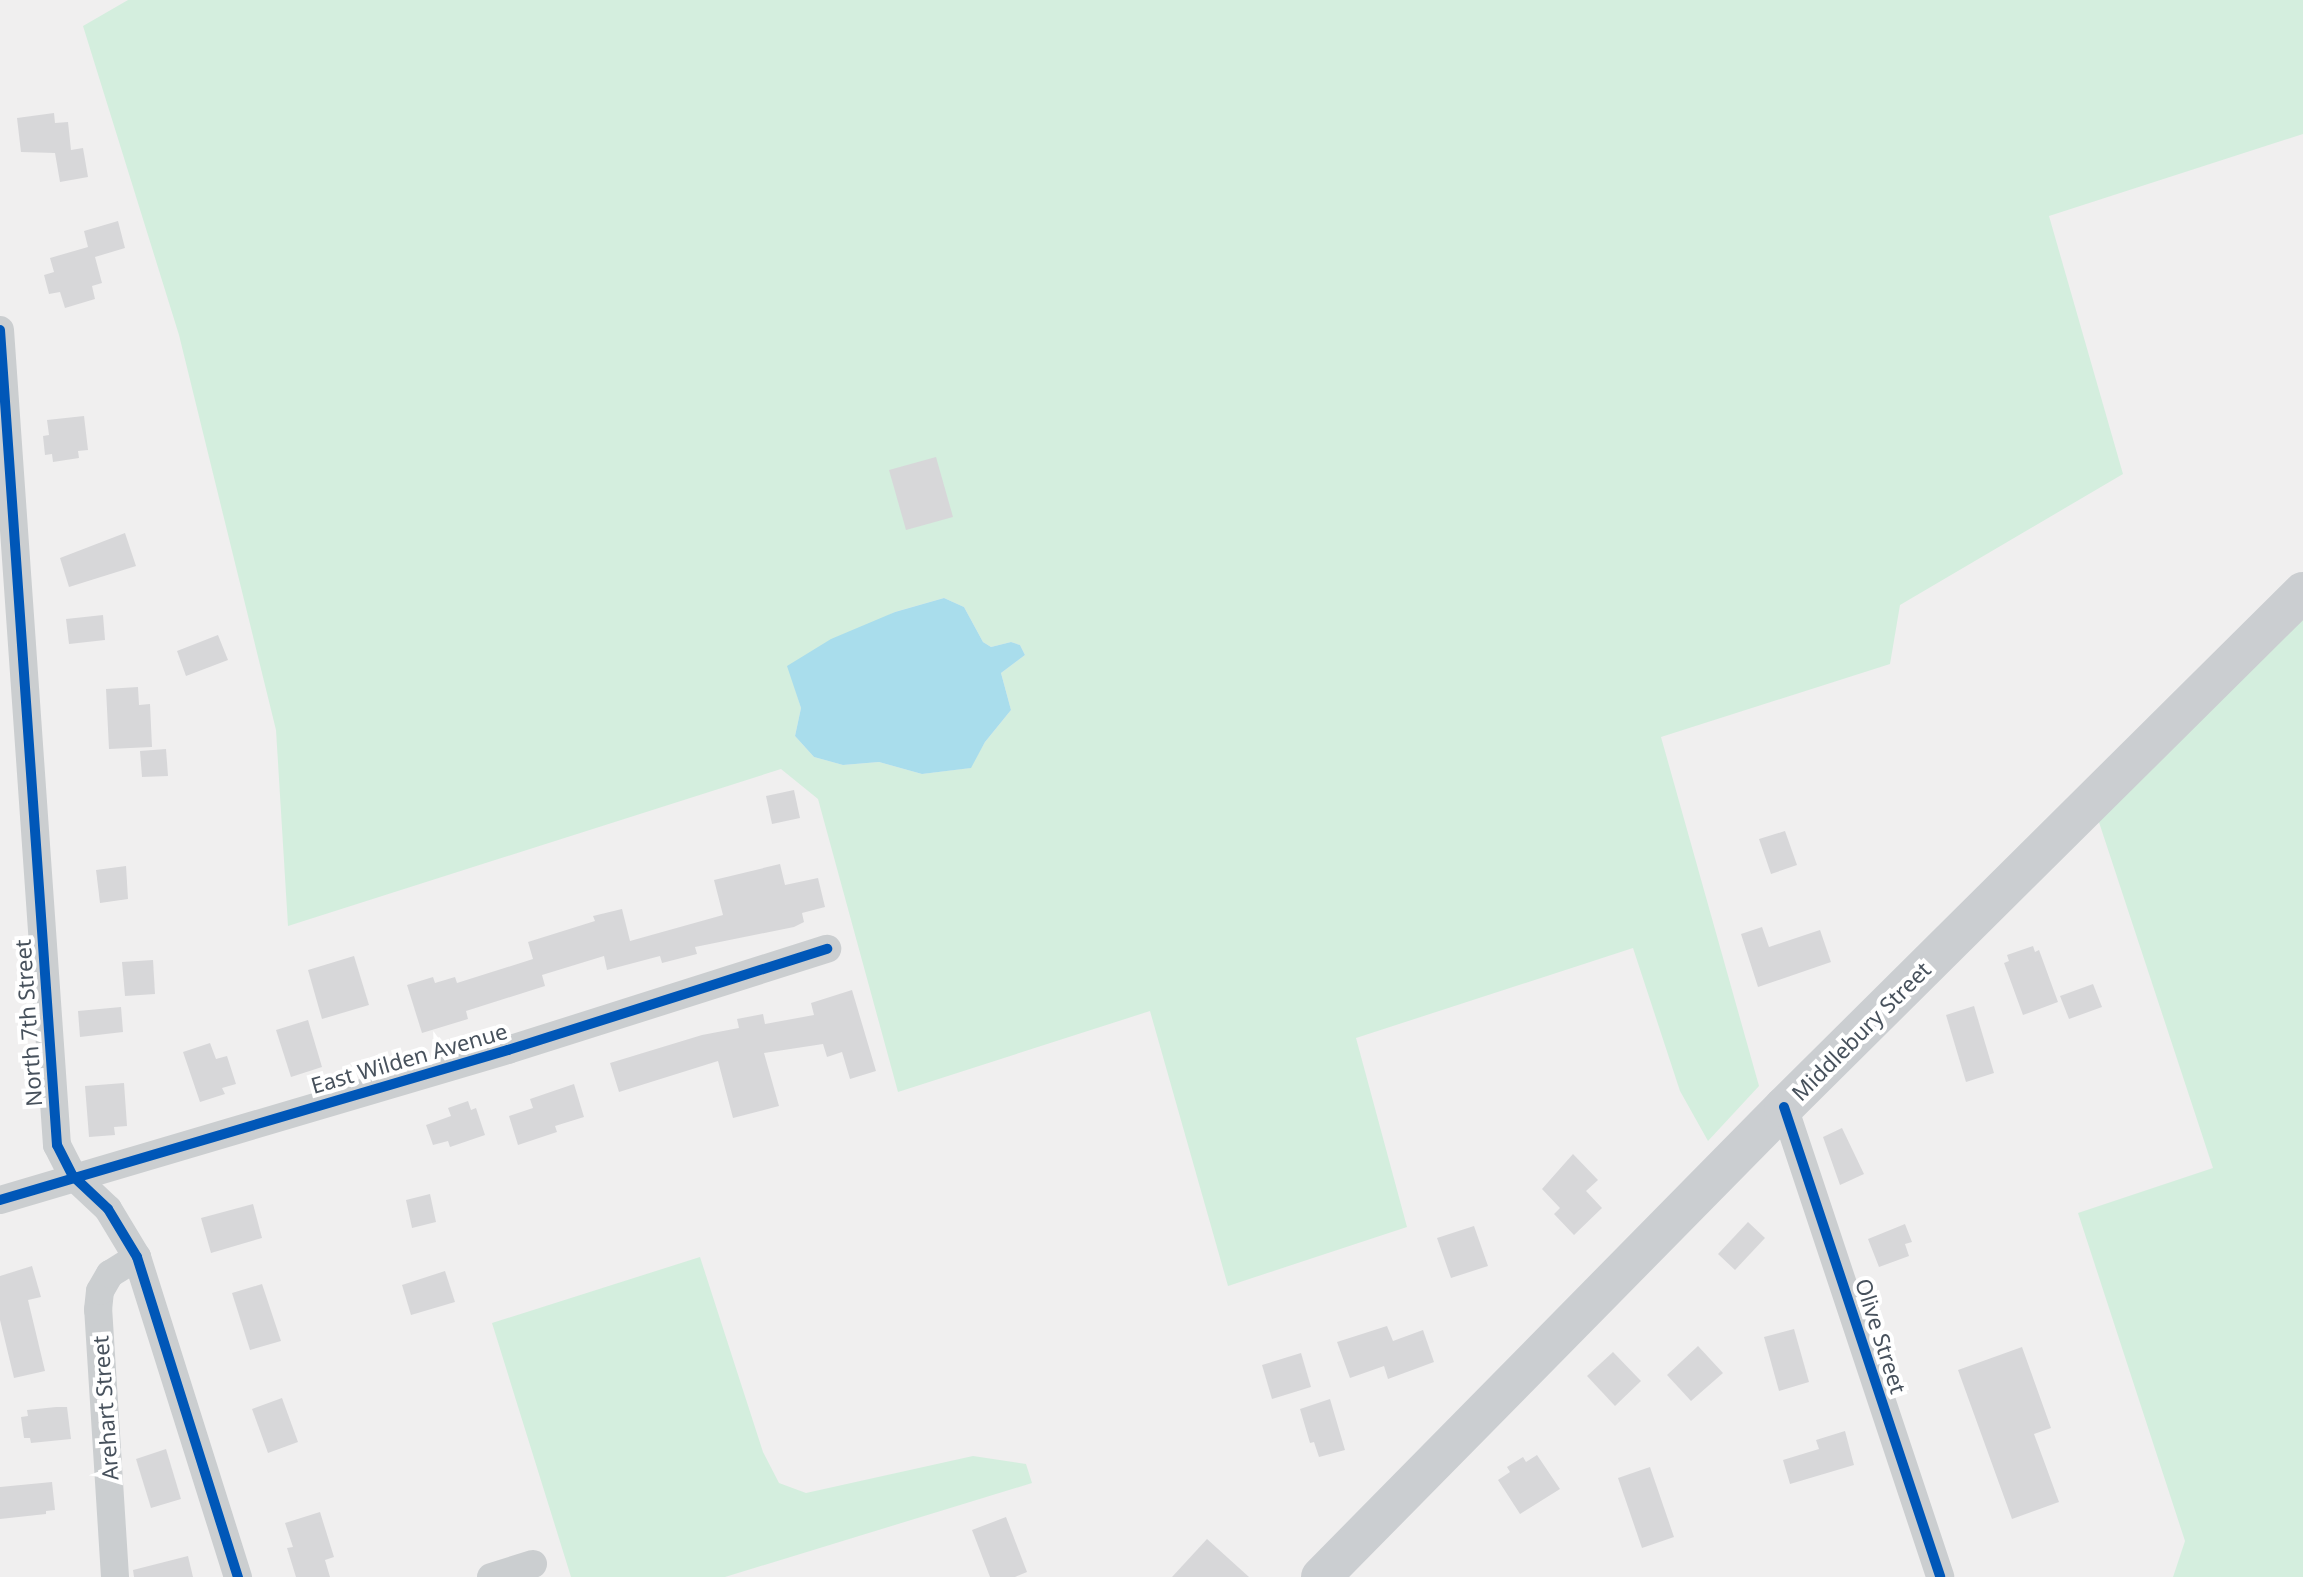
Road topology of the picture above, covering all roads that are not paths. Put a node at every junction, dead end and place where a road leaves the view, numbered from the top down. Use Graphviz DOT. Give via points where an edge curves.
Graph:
graph roads {
  1 [pos="0,330"];
  2 [pos="6,510"];
  3 [pos="2303,592"];
  4 [pos="827,949"];
  5 [pos="1784,1107"];
  6 [pos="73,1176"];
  7 [pos="0,1200"];
  8 [pos="137,1257"];
  9 [pos="533,1564"];
  10 [pos="115,1577"];
  11 [pos="238,1577"];
  12 [pos="491,1577"];
  13 [pos="1321,1577"];
  14 [pos="1940,1577"];
  1 -- 2 [label="street, North 7th Street"];
  2 -- 6 [label="street, North 7th Street" via="57,1145"];
  3 -- 5 [label="main road, Middlebury Street"];
  4 -- 6 [label="street, East Wilden Avenue" via="493,1054"];
  5 -- 13 [label="main road, Middlebury Street"];
  5 -- 14 [label="street, Olive Street"];
  6 -- 7 [label="street, East Wilden Avenue"];
  6 -- 8 [label="street, North 7th Street" via="108,1209"];
  8 -- 10 [label="street, Arehart Street" via="110,1274 100,1291 98,1310"];
  8 -- 11 [label="street, North 7th Street"];
  9 -- 12 [label="street"];
}
